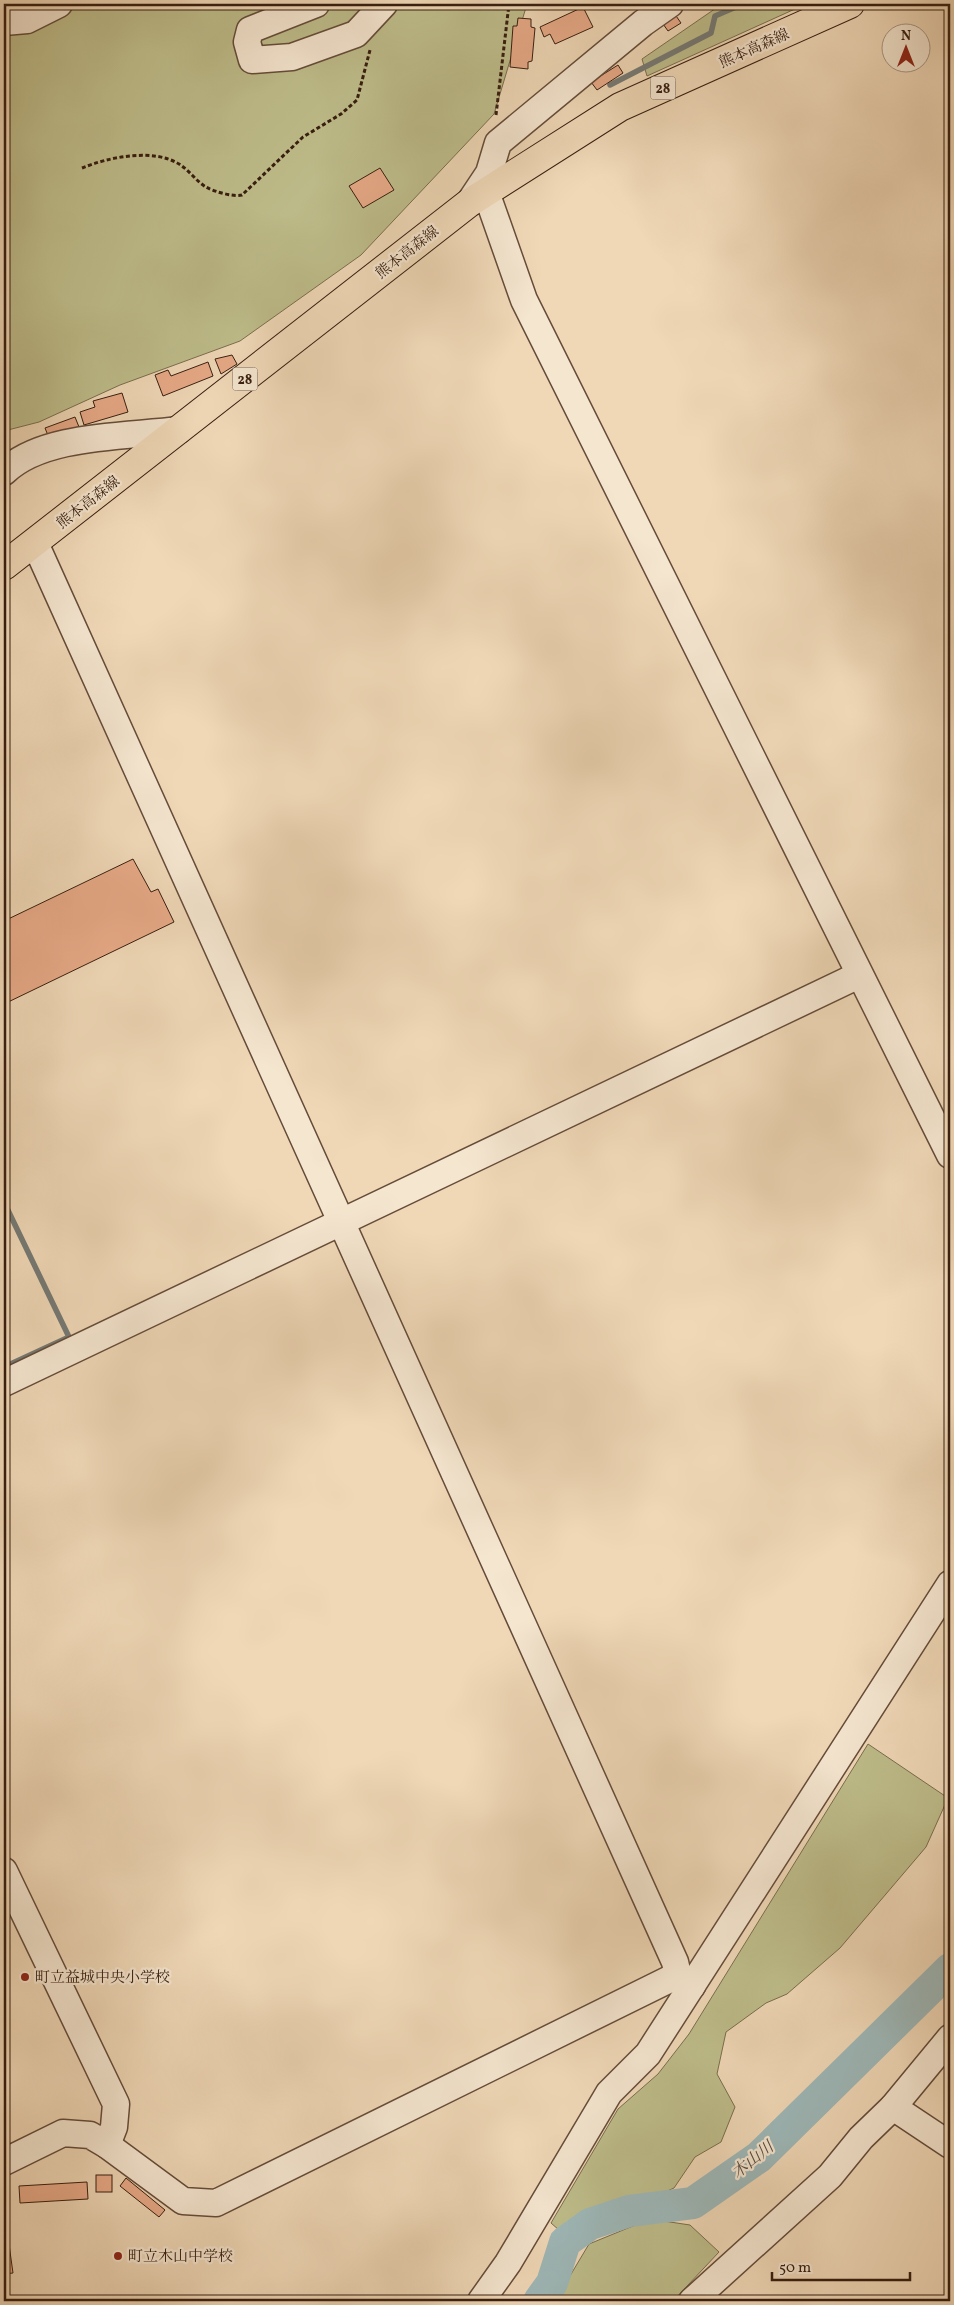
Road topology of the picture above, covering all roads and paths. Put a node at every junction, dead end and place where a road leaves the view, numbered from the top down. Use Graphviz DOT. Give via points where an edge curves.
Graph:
graph roads {
  1 [pos="59,4"];
  2 [pos="316,4"];
  3 [pos="510,4"];
  4 [pos="670,4"];
  5 [pos="850,4"];
  6 [pos="379,10"];
  7 [pos="4,22"];
  8 [pos="498,143"];
  9 [pos="82,168"];
  10 [pos="478,198"];
  11 [pos="179,430"];
  12 [pos="4,472"];
  13 [pos="35,543"];
  14 [pos="4,566"];
  15 [pos="859,975"];
  16 [pos="950,1155"];
  17 [pos="341,1222"];
  18 [pos="4,1383"];
  19 [pos="950,1584"];
  20 [pos="4,1871"];
  21 [pos="685,1981"];
  22 [pos="950,2038"];
  23 [pos="892,2107"];
  24 [pos="107,2145"];
  25 [pos="950,2145"];
  26 [pos="4,2162"];
  27 [pos="481,2301"];
  28 [pos="692,2301"];
  1 -- 7 [label="street" via="27,20"];
  2 -- 6 [label="street" via="250,30 247,42 252,60 292,57 356,34"];
  3 -- 8 [label="path" via="495,124"];
  4 -- 8 [label="street"];
  5 -- 10 [label="main road, 熊本高森線 / 28" via="620,107"];
  6 -- 9 [label="path" via="357,100 341,114 303,137 242,195 206,187 178,164 150,156 125,156"];
  8 -- 10 [label="street"];
  10 -- 11 [label="main road, 熊本高森線 / 28"];
  10 -- 15 [label="street" via="524,300"];
  11 -- 12 [label="street" via="60,443 15,461"];
  11 -- 13 [label="main road, 熊本高森線 / 28"];
  13 -- 14 [label="main road, 熊本高森線 / 28"];
  13 -- 17 [label="street"];
  15 -- 16 [label="street"];
  15 -- 17 [label="street"];
  17 -- 18 [label="street"];
  17 -- 21 [label="street"];
  19 -- 21 [label="street"];
  20 -- 24 [label="street" via="116,2104 114,2127"];
  21 -- 24 [label="street" via="216,2204 183,2201"];
  21 -- 27 [label="street" via="648,2054 609,2093 508,2264"];
  22 -- 23 [label="street"];
  23 -- 25 [label="street"];
  23 -- 28 [label="street" via="830,2176"];
  24 -- 26 [label="street" via="90,2135 63,2133"];
}
